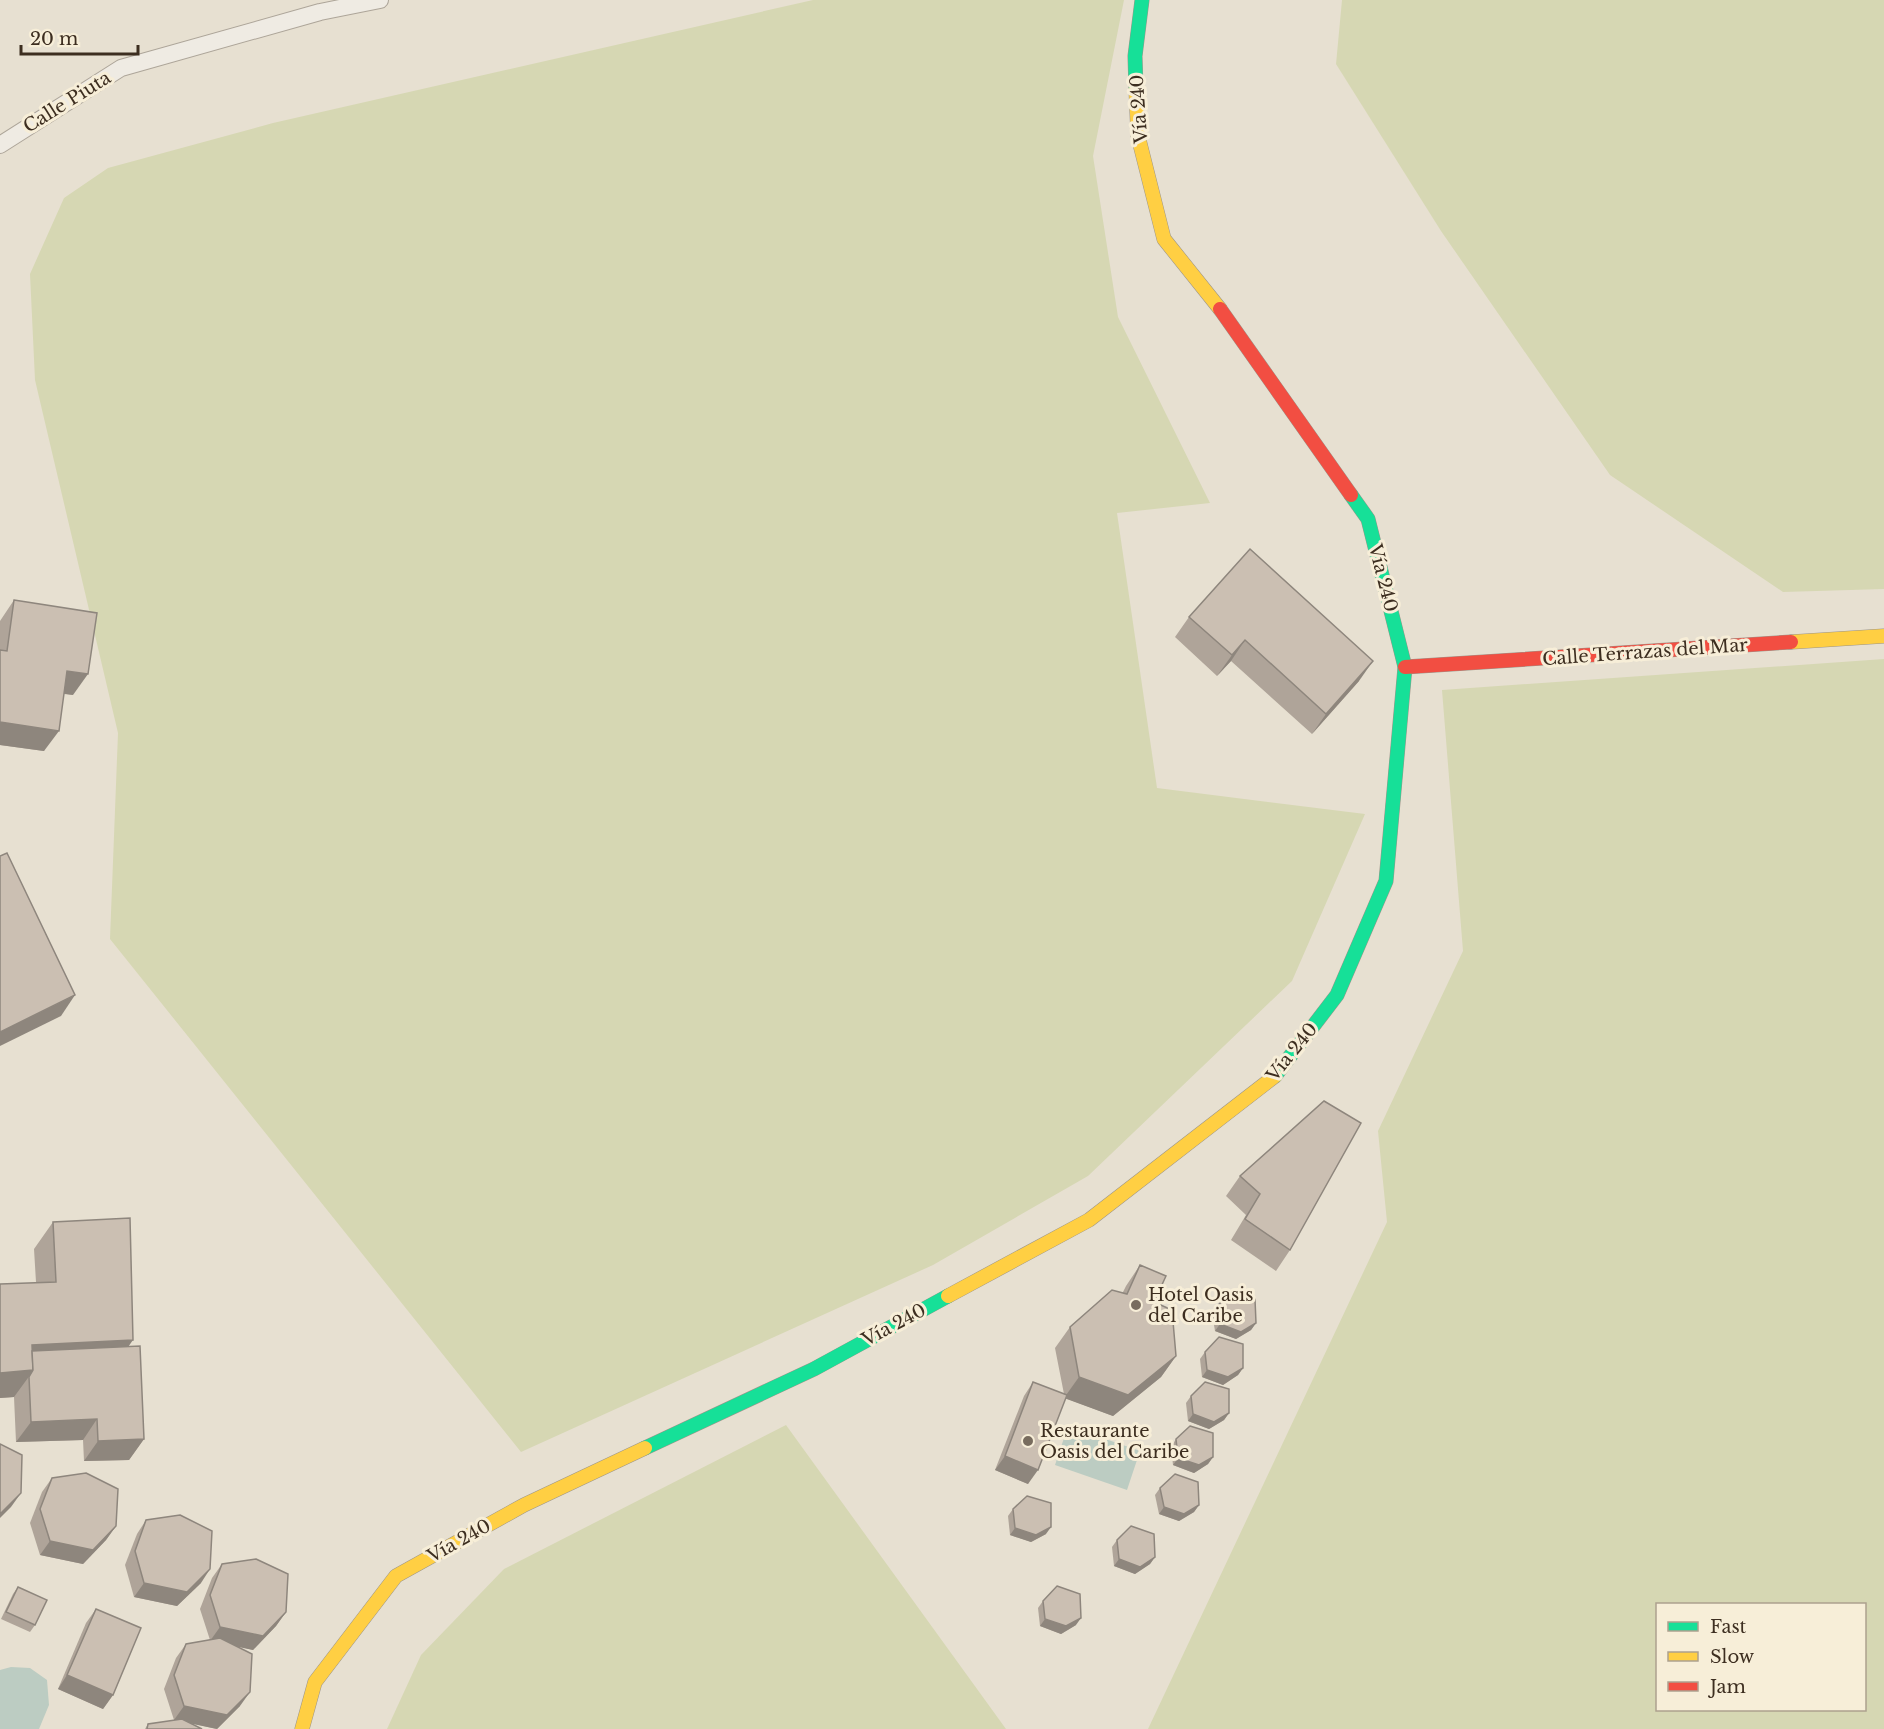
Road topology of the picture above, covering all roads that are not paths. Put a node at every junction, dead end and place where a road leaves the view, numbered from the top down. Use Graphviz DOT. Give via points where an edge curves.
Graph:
graph roads {
  1 [pos="380,0"];
  2 [pos="1142,0"];
  3 [pos="0,145"];
  4 [pos="1884,636"];
  5 [pos="1406,667"];
  6 [pos="302,1729"];
  1 -- 3 [label="lane, Calle Piuta" via="320,12 121,68"];
  2 -- 5 [label="main road, Vía 240" via="1135,56 1138,136 1164,238 1228,319 1368,519"];
  4 -- 5 [label="main road, Calle Terrazas del Mar"];
  5 -- 6 [label="main road, Vía 240" via="1386,881 1337,995 1273,1079 1089,1220 814,1369 524,1505 396,1576 315,1682"];
}
